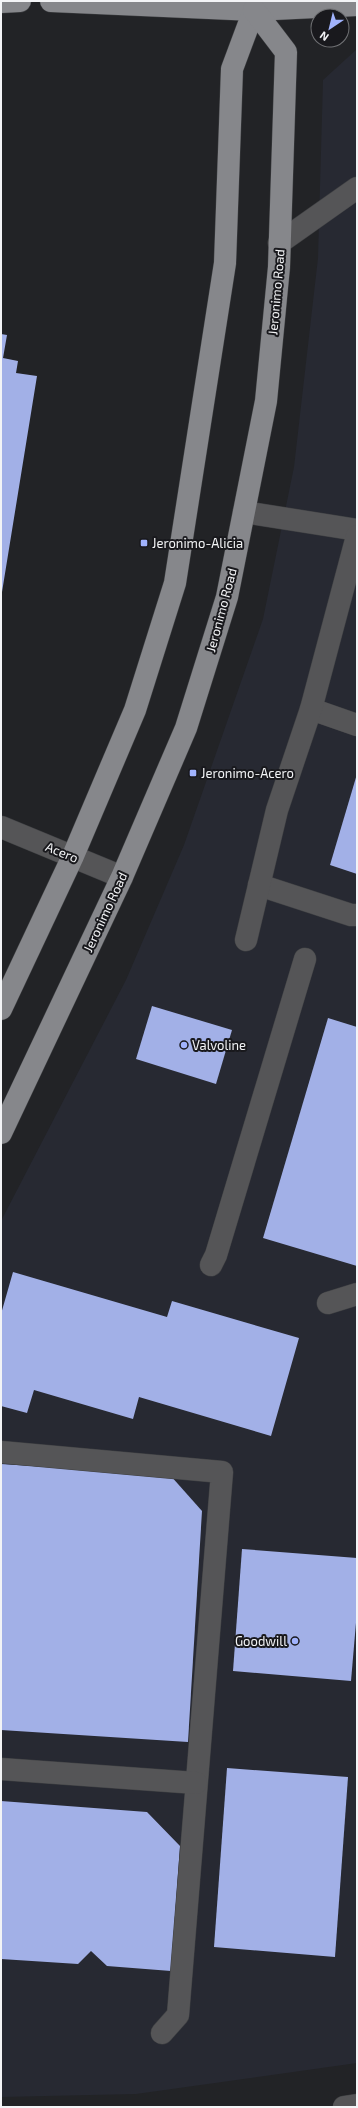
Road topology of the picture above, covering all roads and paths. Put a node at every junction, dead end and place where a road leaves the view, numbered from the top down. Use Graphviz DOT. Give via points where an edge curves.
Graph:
graph roads {
  1 [pos="20,1"];
  2 [pos="51,1"];
  3 [pos="1,2"];
  4 [pos="254,5"];
  5 [pos="357,5"];
  6 [pos="357,188"];
  7 [pos="279,243"];
  8 [pos="244,512"];
  9 [pos="357,530"];
  10 [pos="357,536"];
  11 [pos="311,709"];
  12 [pos="357,725"];
  13 [pos="1,827"];
  14 [pos="73,856"];
  15 [pos="122,877"];
  16 [pos="259,885"];
  17 [pos="357,915"];
  18 [pos="246,940"];
  19 [pos="305,959"];
  20 [pos="1,1010"];
  21 [pos="1,1133"];
  22 [pos="211,1265"];
  23 [pos="357,1294"];
  24 [pos="328,1303"];
  25 [pos="1,1452"];
  26 [pos="1,1769"];
  27 [pos="196,1783"];
  28 [pos="162,2033"];
  29 [pos="357,2105"];
  30 [pos="344,2107"];
  1 -- 3 [label="main road"];
  2 -- 4 [label="main road"];
  4 -- 5 [label="main road"];
  4 -- 7 [label="main road, Jeronimo Road" via="286,52"];
  4 -- 14 [label="main road" via="232,69 225,263 175,583 135,710"];
  6 -- 7 [label="street"];
  7 -- 8 [label="main road, Jeronimo Road" via="266,400"];
  8 -- 9 [label="street"];
  8 -- 15 [label="main road, Jeronimo Road" via="227,597 186,728"];
  10 -- 11 [label="street"];
  11 -- 12 [label="street"];
  11 -- 16 [label="street" via="277,810"];
  13 -- 14 [label="street, Acero"];
  14 -- 15 [label="street, Acero"];
  14 -- 20 [label="main road"];
  15 -- 21 [label="main road, Jeronimo Road"];
  16 -- 17 [label="street" via="351,916"];
  16 -- 18 [label="street"];
  19 -- 22 [label="street"];
  23 -- 24 [label="street"];
  25 -- 27 [label="street" via="222,1472"];
  26 -- 27 [label="street"];
  27 -- 28 [label="street" via="178,2015"];
  29 -- 30 [label="street"];
}
